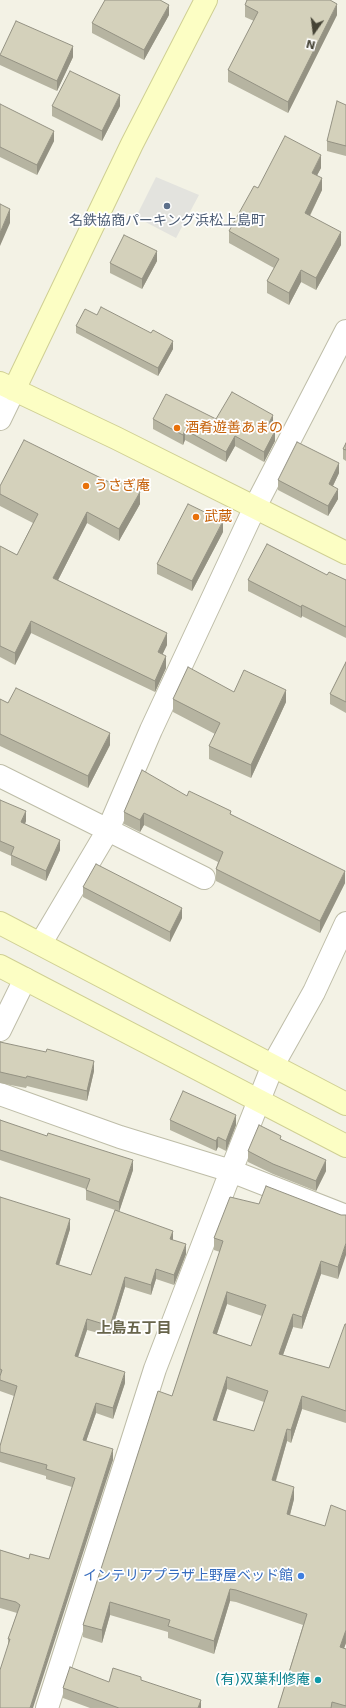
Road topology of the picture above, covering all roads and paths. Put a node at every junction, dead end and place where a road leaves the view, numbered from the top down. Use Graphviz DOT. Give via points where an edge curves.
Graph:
graph roads {
  1 [pos="206,0"];
  2 [pos="346,331"];
  3 [pos="7,387"];
  4 [pos="0,418"];
  5 [pos="255,507"];
  6 [pos="346,553"];
  7 [pos="0,776"];
  8 [pos="108,830"];
  9 [pos="204,878"];
  10 [pos="0,923"];
  11 [pos="346,923"];
  12 [pos="41,944"];
  13 [pos="0,966"];
  14 [pos="25,979"];
  15 [pos="0,1030"];
  16 [pos="273,1065"];
  17 [pos="0,1094"];
  18 [pos="258,1101"];
  19 [pos="346,1104"];
  20 [pos="346,1146"];
  21 [pos="231,1171"];
  22 [pos="346,1216"];
  23 [pos="47,1708"];
  1 -- 3 [label="street"];
  2 -- 5 [label="street"];
  3 -- 4 [label="street"];
  3 -- 5 [label="street"];
  5 -- 6 [label="street"];
  5 -- 8 [label="street" via="151,730"];
  7 -- 8 [label="street"];
  8 -- 9 [label="street"];
  8 -- 12 [label="street"];
  10 -- 12 [label="street"];
  11 -- 16 [label="street" via="314,992"];
  12 -- 16 [label="street"];
  13 -- 14 [label="street"];
  14 -- 15 [label="street"];
  14 -- 18 [label="street"];
  16 -- 18 [label="street"];
  16 -- 19 [label="street"];
  17 -- 21 [label="street" via="120,1137"];
  18 -- 20 [label="street"];
  18 -- 21 [label="street"];
  21 -- 22 [label="street"];
  21 -- 23 [label="street" via="155,1369"];
}
